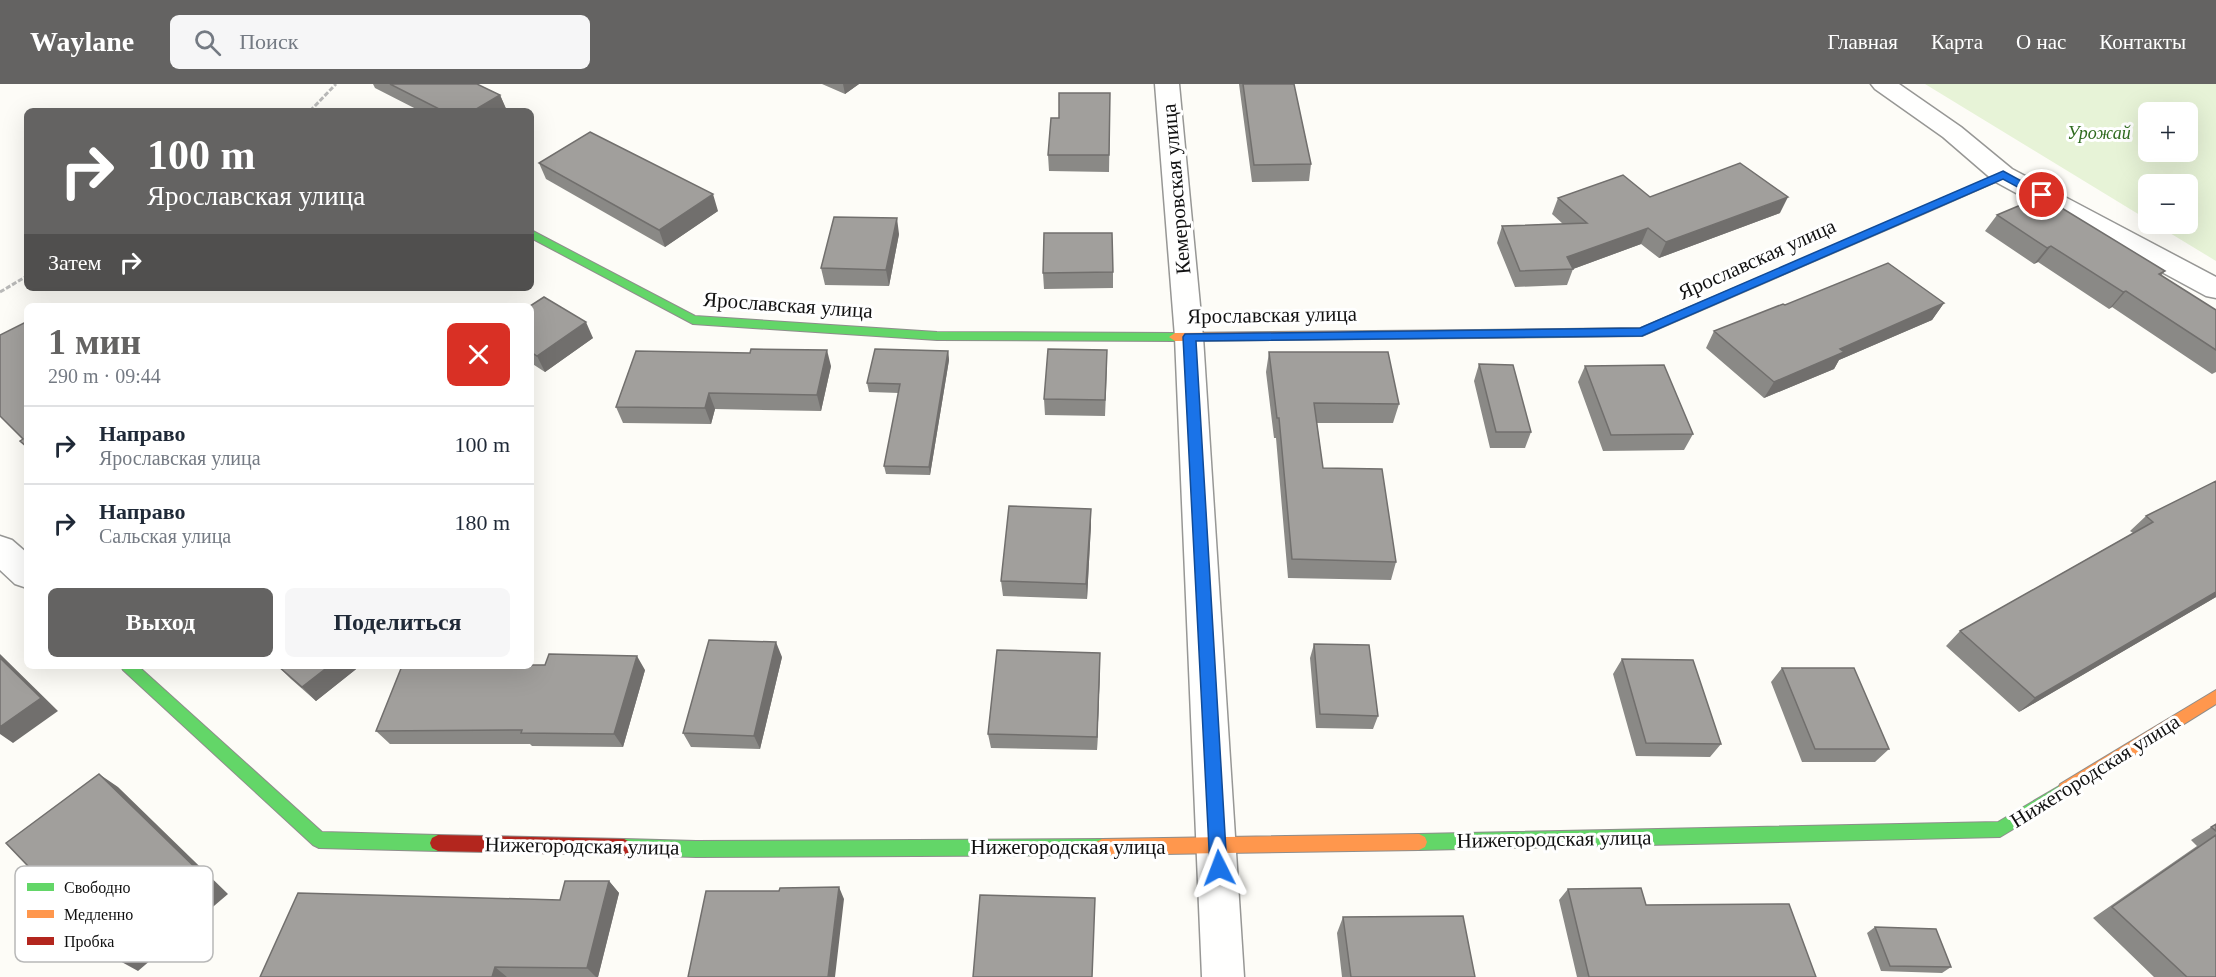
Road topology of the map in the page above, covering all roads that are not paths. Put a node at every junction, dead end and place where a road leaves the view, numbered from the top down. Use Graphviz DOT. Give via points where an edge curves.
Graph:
graph roads {
  1 [pos="1167,84"];
  2 [pos="1883,84"];
  3 [pos="2003,175"];
  4 [pos="534,235"];
  5 [pos="2216,288"];
  6 [pos="1189,337"];
  7 [pos="0,549"];
  8 [pos="24,571"];
  9 [pos="131,669"];
  10 [pos="2216,696"];
  11 [pos="1218,846"];
  12 [pos="1223,977"];
  1 -- 6 [label="street, Кемеровская улица"];
  2 -- 3 [label="street" via="1952,132"];
  3 -- 5 [label="street"];
  3 -- 6 [label="street, Ярославская улица" via="1642,332"];
  4 -- 6 [label="street, Ярославская улица" via="693,320 937,336"];
  6 -- 11 [label="street, Кемеровская улица"];
  7 -- 8 [label="street"];
  9 -- 11 [label="street, Нижегородская улица" via="320,840 696,849"];
  10 -- 11 [label="street, Нижегородская улица" via="2000,829"];
  11 -- 12 [label="street, Кемеровская улица"];
}
